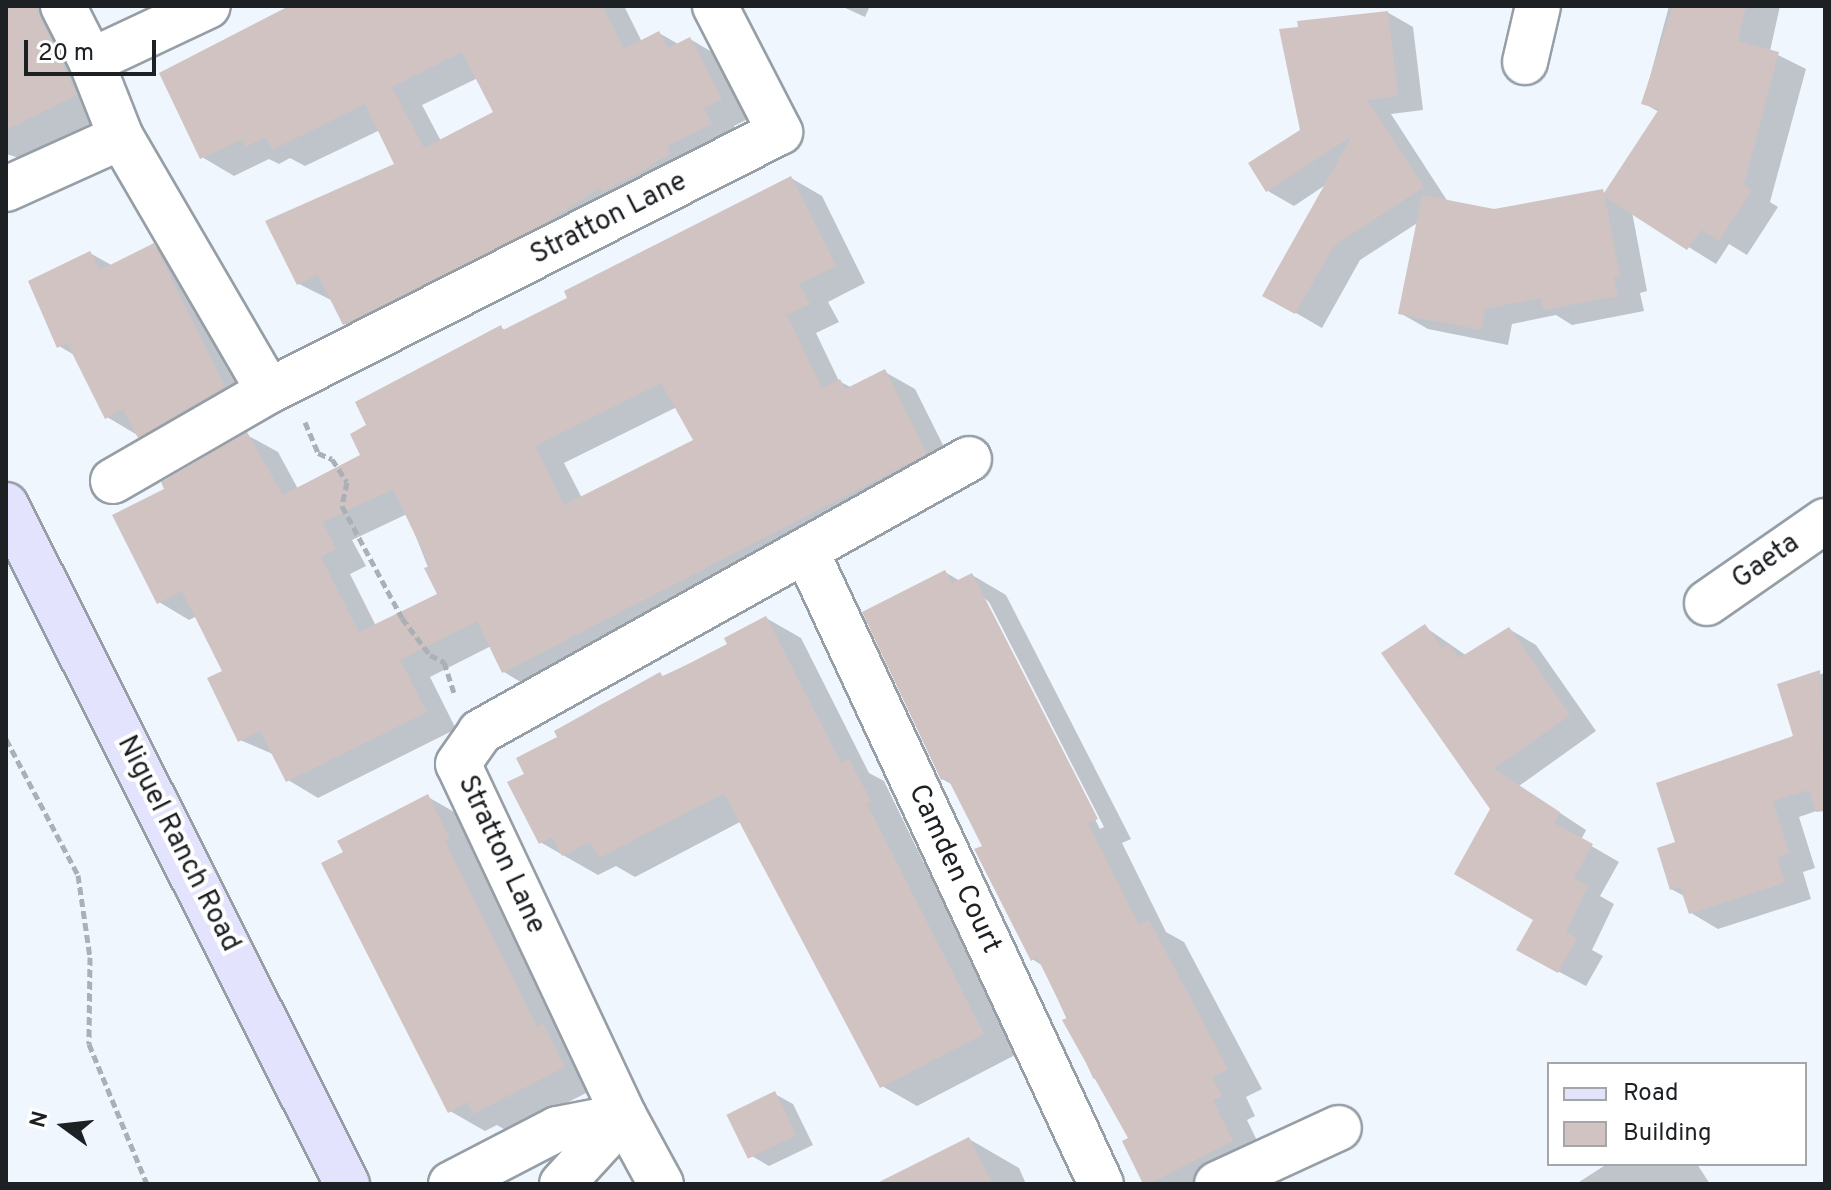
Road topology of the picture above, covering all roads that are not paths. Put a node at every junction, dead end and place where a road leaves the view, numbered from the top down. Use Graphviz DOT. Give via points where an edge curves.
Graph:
graph roads {
  1 [pos="63,6"];
  2 [pos="208,6"];
  3 [pos="715,6"];
  4 [pos="1538,6"];
  5 [pos="91,61"];
  6 [pos="1525,62"];
  7 [pos="121,137"];
  8 [pos="6,189"];
  9 [pos="269,391"];
  10 [pos="969,459"];
  11 [pos="113,481"];
  12 [pos="6,505"];
  13 [pos="1825,521"];
  14 [pos="807,553"];
  15 [pos="1707,603"];
  16 [pos="624,1116"];
  17 [pos="1339,1128"];
  18 [pos="347,1184"];
  19 [pos="451,1184"];
  20 [pos="562,1184"];
  21 [pos="661,1184"];
  22 [pos="1101,1184"];
  23 [pos="1217,1184"];
  1 -- 5 [label="street"];
  2 -- 5 [label="street"];
  3 -- 9 [label="street, Stratton Lane" via="780,132"];
  4 -- 6 [label="street"];
  5 -- 7 [label="street"];
  7 -- 8 [label="street"];
  7 -- 9 [label="street"];
  9 -- 11 [label="street, Stratton Lane"];
  10 -- 14 [label="street"];
  12 -- 18 [label="street, Niguel Ranch Road"];
  13 -- 15 [label="street, Gaeta"];
  14 -- 16 [label="street, Stratton Lane" via="480,732 458,764"];
  14 -- 22 [label="street, Camden Court"];
  16 -- 19 [label="street" via="557,1129"];
  16 -- 20 [label="street"];
  16 -- 21 [label="street, Stratton Lane"];
  17 -- 23 [label="street"];
}
